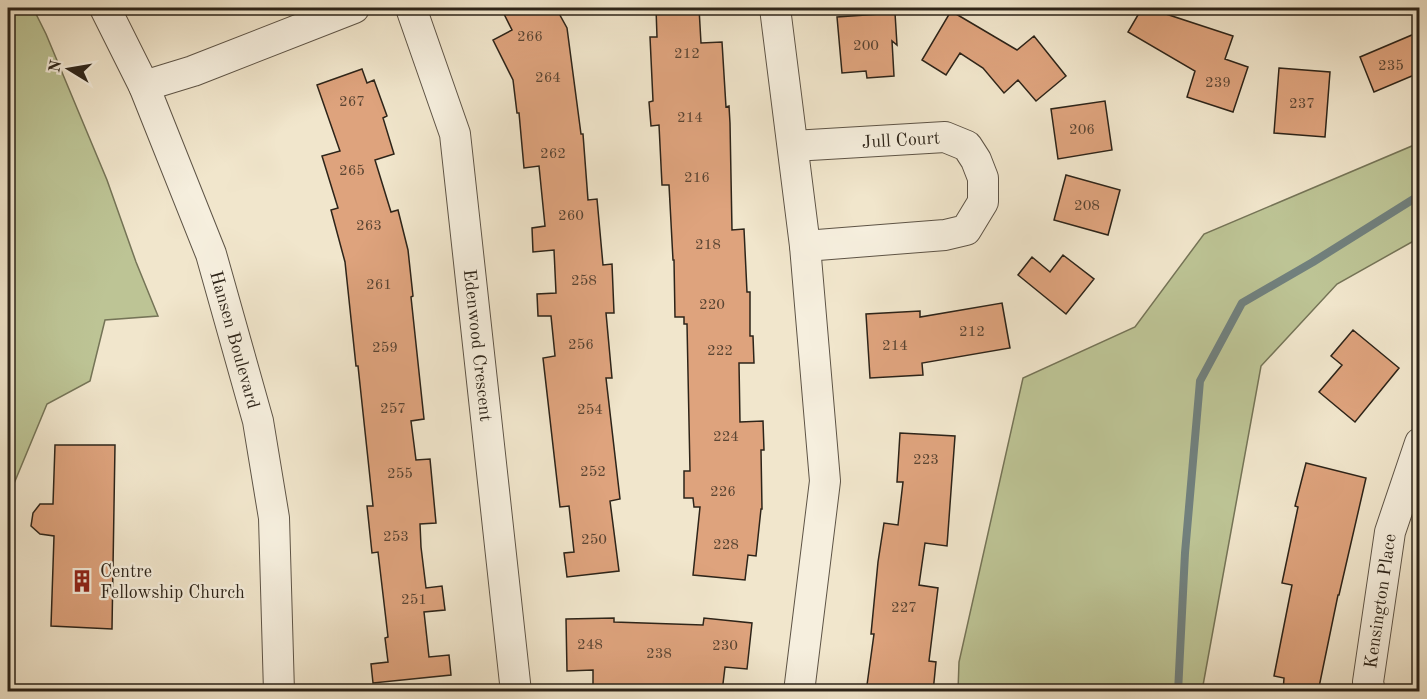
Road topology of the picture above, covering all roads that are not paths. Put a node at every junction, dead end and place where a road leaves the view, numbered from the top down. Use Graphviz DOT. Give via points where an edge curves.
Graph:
graph roads {
  1 [pos="105,8"];
  2 [pos="354,8"];
  3 [pos="411,8"];
  4 [pos="775,8"];
  5 [pos="144,86"];
  6 [pos="793,146"];
  7 [pos="805,246"];
  8 [pos="1419,443"];
  9 [pos="279,692"];
  10 [pos="516,692"];
  11 [pos="799,692"];
  12 [pos="1370,692"];
  1 -- 5 [label="street, Hansen Boulevard"];
  2 -- 5 [label="street"];
  3 -- 10 [label="street, Edenwood Crescent" via="455,134"];
  4 -- 6 [label="street"];
  5 -- 9 [label="street, Hansen Boulevard" via="211,254 258,421 274,518"];
  6 -- 7 [label="street"];
  6 -- 7 [label="street, Jull Court" via="945,137 967,146 983,178 983,202 966,230"];
  7 -- 11 [label="street" via="825,481"];
  8 -- 12 [label="street, Kensington Place" via="1390,532 1368,682"];
}
